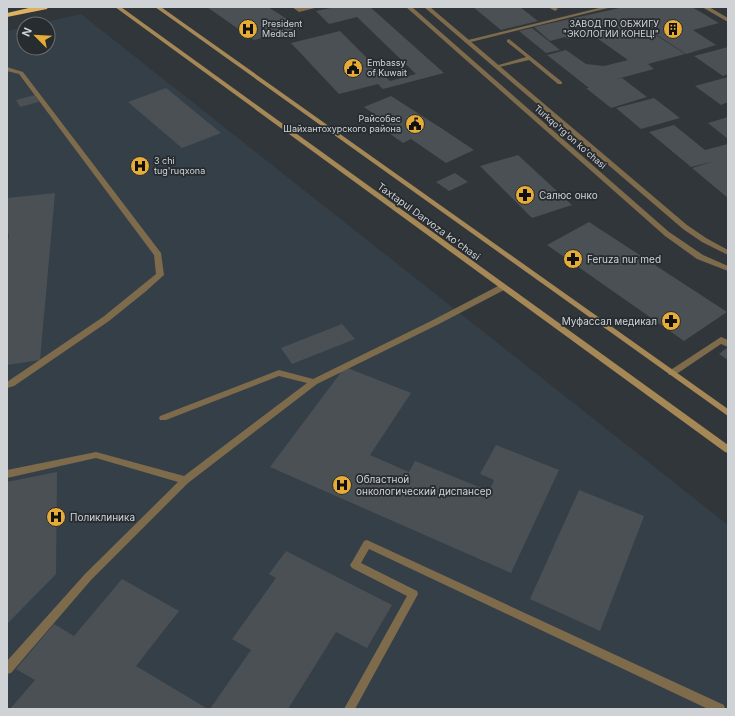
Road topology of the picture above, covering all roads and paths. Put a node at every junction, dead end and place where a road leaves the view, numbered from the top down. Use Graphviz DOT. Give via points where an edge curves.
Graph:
graph roads {
  1 [pos="44,7"];
  2 [pos="118,7"];
  3 [pos="158,7"];
  4 [pos="295,7"];
  5 [pos="316,7"];
  6 [pos="409,7"];
  7 [pos="427,7"];
  8 [pos="609,7"];
  9 [pos="705,7"];
  10 [pos="7,15"];
  11 [pos="728,20"];
  12 [pos="467,41"];
  13 [pos="509,41"];
  14 [pos="530,58"];
  15 [pos="497,66"];
  16 [pos="7,69"];
  17 [pos="560,83"];
  18 [pos="728,253"];
  19 [pos="728,269"];
  20 [pos="503,286"];
  21 [pos="728,344"];
  22 [pos="672,373"];
  23 [pos="314,382"];
  24 [pos="7,385"];
  25 [pos="728,413"];
  26 [pos="162,418"];
  27 [pos="728,450"];
  28 [pos="7,474"];
  29 [pos="185,480"];
  30 [pos="7,669"];
  31 [pos="348,709"];
  32 [pos="720,709"];
  1 -- 10 [label="highway"];
  2 -- 20 [label="main road, Taxtapul Darvoza ko'chasi"];
  3 -- 22 [label="main road, Taxtapul Darvoza ko'chasi"];
  4 -- 5 [label="street" via="299,10"];
  6 -- 19 [label="street, Turkqo'rg'on ko'chasi" via="666,234 700,257"];
  7 -- 12 [label="street, Turkqo'rg'on ko'chasi"];
  8 -- 12 [label="street"];
  9 -- 11 [label="street"];
  12 -- 15 [label="street, Turkqo'rg'on ko'chasi"];
  13 -- 14 [label="street"];
  14 -- 15 [label="street"];
  14 -- 17 [label="street"];
  15 -- 18 [label="street, Turkqo'rg'on ko'chasi" via="685,227"];
  16 -- 24 [label="street" via="21,72 158,255 160,275 135,298"];
  20 -- 23 [label="street"];
  20 -- 27 [label="main road, Taxtapul Darvoza ko'chasi"];
  21 -- 22 [label="street" via="721,340"];
  22 -- 25 [label="main road, Taxtapul Darvoza ko'chasi"];
  23 -- 26 [label="street" via="279,373"];
  23 -- 29 [label="street"];
  28 -- 29 [label="street" via="96,455"];
  29 -- 30 [label="street" via="88,577"];
  31 -- 32 [label="street" via="414,594 355,565 367,544"];
}
